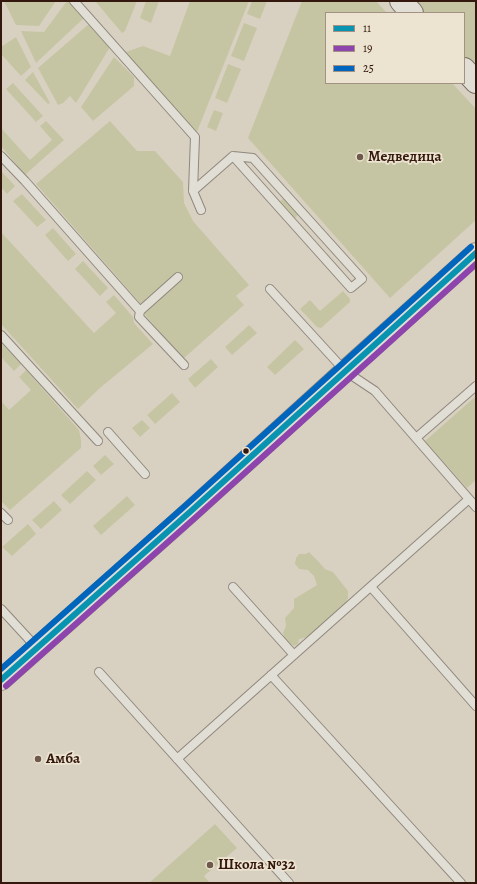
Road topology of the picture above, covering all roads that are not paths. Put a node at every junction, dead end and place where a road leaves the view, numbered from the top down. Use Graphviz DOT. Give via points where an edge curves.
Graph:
graph roads {
  1 [pos="74,1"];
  2 [pos="400,1"];
  3 [pos="411,12"];
  4 [pos="465,71"];
  5 [pos="476,82"];
  6 [pos="1,156"];
  7 [pos="233,156"];
  8 [pos="193,191"];
  9 [pos="201,210"];
  10 [pos="476,253"];
  11 [pos="178,277"];
  12 [pos="270,289"];
  13 [pos="140,311"];
  14 [pos="1,335"];
  15 [pos="184,366"];
  16 [pos="345,371"];
  17 [pos="476,386"];
  18 [pos="108,432"];
  19 [pos="416,438"];
  20 [pos="98,441"];
  21 [pos="145,474"];
  22 [pos="469,499"];
  23 [pos="476,507"];
  24 [pos="1,513"];
  25 [pos="8,520"];
  26 [pos="233,587"];
  27 [pos="371,587"];
  28 [pos="1,609"];
  29 [pos="37,648"];
  30 [pos="294,655"];
  31 [pos="99,672"];
  32 [pos="272,675"];
  33 [pos="1,680"];
  34 [pos="476,706"];
  35 [pos="177,758"];
  36 [pos="289,883"];
  37 [pos="461,883"];
  1 -- 8 [label="lane" via="195,137"];
  2 -- 3 [label="main road"];
  4 -- 5 [label="main road"];
  6 -- 13 [label="lane"];
  7 -- 7 [label="lane" via="351,288 362,279 253,158"];
  7 -- 8 [label="lane"];
  8 -- 9 [label="lane"];
  10 -- 16 [label="street"];
  11 -- 13 [label="lane"];
  12 -- 16 [label="lane"];
  13 -- 15 [label="lane" via="140,316"];
  14 -- 20 [label="lane"];
  16 -- 19 [label="lane" via="375,391"];
  16 -- 29 [label="street"];
  17 -- 19 [label="lane"];
  18 -- 21 [label="lane"];
  19 -- 22 [label="lane"];
  22 -- 23 [label="lane"];
  22 -- 27 [label="lane"];
  24 -- 25 [label="lane"];
  26 -- 30 [label="lane"];
  27 -- 30 [label="lane"];
  27 -- 34 [label="lane"];
  28 -- 29 [label="lane"];
  29 -- 33 [label="street"];
  30 -- 32 [label="lane"];
  31 -- 35 [label="lane"];
  32 -- 35 [label="lane"];
  32 -- 37 [label="lane"];
  35 -- 36 [label="lane"];
}
